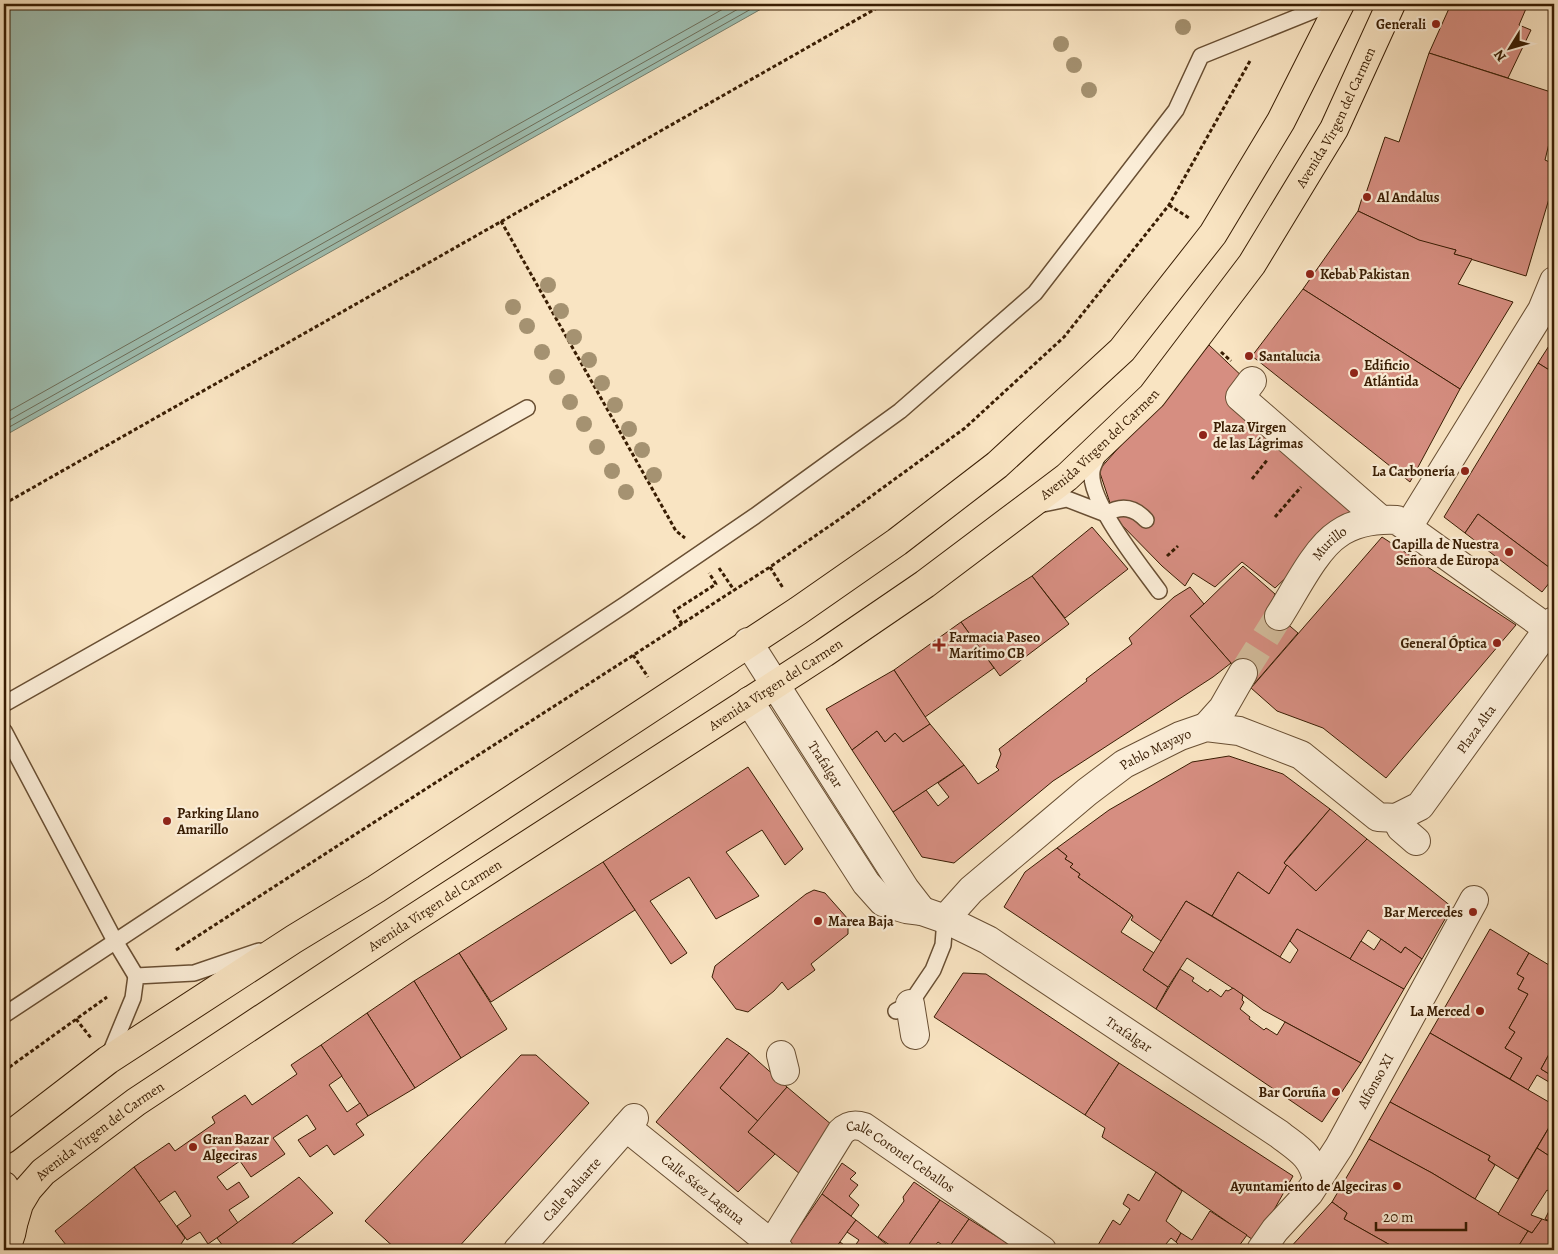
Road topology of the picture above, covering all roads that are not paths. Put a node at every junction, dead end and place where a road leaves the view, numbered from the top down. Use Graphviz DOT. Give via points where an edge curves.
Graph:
graph roads {
  1 [pos="1330,4"];
  2 [pos="1340,4"];
  3 [pos="1391,4"];
  4 [pos="1554,281"];
  5 [pos="1252,381"];
  6 [pos="527,408"];
  7 [pos="1102,444"];
  8 [pos="1026,507"];
  9 [pos="1106,514"];
  10 [pos="1380,519"];
  11 [pos="1146,520"];
  12 [pos="1408,527"];
  13 [pos="1159,591"];
  14 [pos="1279,616"];
  15 [pos="1552,628"];
  16 [pos="748,642"];
  17 [pos="1244,673"];
  18 [pos="774,686"];
  19 [pos="749,701"];
  20 [pos="4,704"];
  21 [pos="1206,727"];
  22 [pos="4,730"];
  23 [pos="1396,818"];
  24 [pos="1416,841"];
  25 [pos="1474,900"];
  26 [pos="934,915"];
  27 [pos="294,939"];
  28 [pos="115,941"];
  29 [pos="136,976"];
  30 [pos="903,1007"];
  31 [pos="4,1016"];
  32 [pos="915,1035"];
  33 [pos="108,1060"];
  34 [pos="630,1122"];
  35 [pos="4,1140"];
  36 [pos="1317,1180"];
  37 [pos="4,1186"];
  38 [pos="10,1239"];
  39 [pos="773,1248"];
  40 [pos="518,1250"];
  41 [pos="1042,1250"];
  42 [pos="1261,1250"];
  1 -- 28 [label="lane" via="1201,56 1176,110 1035,293 900,410 755,516 626,604"];
  2 -- 16 [label="highway" via="1281,121 1213,234 1122,350 997,466 897,542"];
  3 -- 7 [label="highway, Avenida Virgen del Carmen" via="1334,129 1252,264 1152,396"];
  4 -- 12 [label="street" via="1542,310"];
  5 -- 10 [label="street" via="1240,397"];
  6 -- 20 [label="lane"];
  7 -- 8 [label="highway, Avenida Virgen del Carmen" via="1067,477"];
  7 -- 9 [label="lane" via="1092,472 1096,495"];
  8 -- 9 [label="lane" via="1067,499"];
  8 -- 18 [label="highway, Avenida Virgen del Carmen" via="925,584"];
  9 -- 11 [label="lane" via="1122,508 1131,509"];
  9 -- 13 [label="lane"];
  10 -- 12 [label="street, Murillo" via="1397,520"];
  10 -- 14 [label="street, Murillo" via="1360,523 1337,534 1317,555"];
  12 -- 15 [label="street, Murillo"];
  15 -- 23 [label="street, Plaza Alta" via="1420,806"];
  16 -- 18 [label="street, Trafalgar"];
  16 -- 27 [label="highway" via="376,889"];
  17 -- 21 [label="street" via="1223,708"];
  18 -- 19 [label="highway, Avenida Virgen del Carmen"];
  18 -- 26 [label="street, Trafalgar" via="904,889"];
  19 -- 26 [label="street, Trafalgar" via="866,883 883,902"];
  19 -- 38 [label="highway, Avenida Virgen del Carmen" via="136,1102 43,1172 19,1204"];
  21 -- 23 [label="street, Pablo Mayayo" via="1239,731 1301,756 1378,817"];
  21 -- 26 [label="street, Pablo Mayayo" via="1124,764 971,890"];
  22 -- 28 [label="lane"];
  23 -- 24 [label="street" via="1401,828"];
  25 -- 36 [label="street, Alfonso XI"];
  26 -- 30 [label="lane" via="943,944 933,970"];
  26 -- 36 [label="street, Trafalgar" via="988,940 1279,1134 1305,1154 1314,1167"];
  27 -- 29 [label="lane" via="194,973"];
  27 -- 33 [label="highway"];
  28 -- 29 [label="lane"];
  28 -- 31 [label="lane"];
  29 -- 33 [label="lane" via="134,998"];
  30 -- 32 [label="street"];
  33 -- 35 [label="highway"];
  34 -- 39 [label="street, Calle Sáez Laguna"];
  34 -- 40 [label="street, Calle Baluarte"];
  36 -- 42 [label="street, Alfonso XI"];
  37 -- 38 [label="highway" via="13,1207"];
  39 -- 41 [label="street, Calle Coronel Ceballos" via="841,1132 858,1120"];
}
